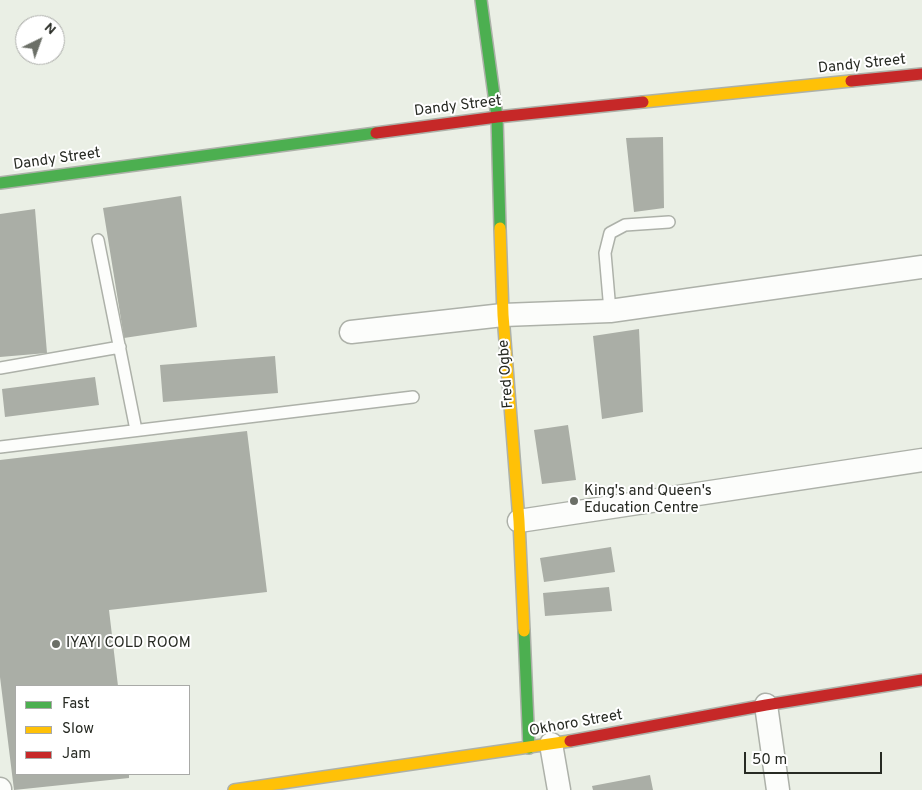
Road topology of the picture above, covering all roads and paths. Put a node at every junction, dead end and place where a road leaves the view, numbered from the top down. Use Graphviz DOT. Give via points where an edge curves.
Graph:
graph roads {
  1 [pos="481,0"];
  2 [pos="922,74"];
  3 [pos="497,117"];
  4 [pos="0,183"];
  5 [pos="670,222"];
  6 [pos="98,240"];
  7 [pos="922,267"];
  8 [pos="610,311"];
  9 [pos="503,315"];
  10 [pos="351,332"];
  11 [pos="120,347"];
  12 [pos="0,368"];
  13 [pos="413,397"];
  14 [pos="136,430"];
  15 [pos="0,447"];
  16 [pos="922,460"];
  17 [pos="519,521"];
  18 [pos="922,680"];
  19 [pos="766,705"];
  20 [pos="551,744"];
  21 [pos="529,748"];
  22 [pos="348,781"];
  23 [pos="234,790"];
  24 [pos="560,790"];
  25 [pos="778,790"];
  1 -- 3 [label="street, Fred Ogbe"];
  2 -- 3 [label="street, Dandy Street"];
  3 -- 4 [label="street, Dandy Street"];
  3 -- 9 [label="street, Fred Ogbe"];
  5 -- 8 [label="lane" via="625,225 610,233 605,253"];
  6 -- 11 [label="lane"];
  7 -- 8 [label="street"];
  8 -- 9 [label="street"];
  9 -- 10 [label="street"];
  9 -- 17 [label="street, Fred Ogbe"];
  11 -- 12 [label="lane"];
  11 -- 14 [label="lane"];
  13 -- 14 [label="lane"];
  14 -- 15 [label="lane"];
  16 -- 17 [label="street"];
  17 -- 21 [label="street, Fred Ogbe"];
  18 -- 19 [label="street, Okhoro Street"];
  19 -- 20 [label="street, Okhoro Street"];
  19 -- 25 [label="street"];
  20 -- 21 [label="street, Okhoro Street"];
  20 -- 24 [label="street"];
  21 -- 22 [label="street, Okhoro Street"];
  22 -- 23 [label="street, Okhoro Street"];
}
